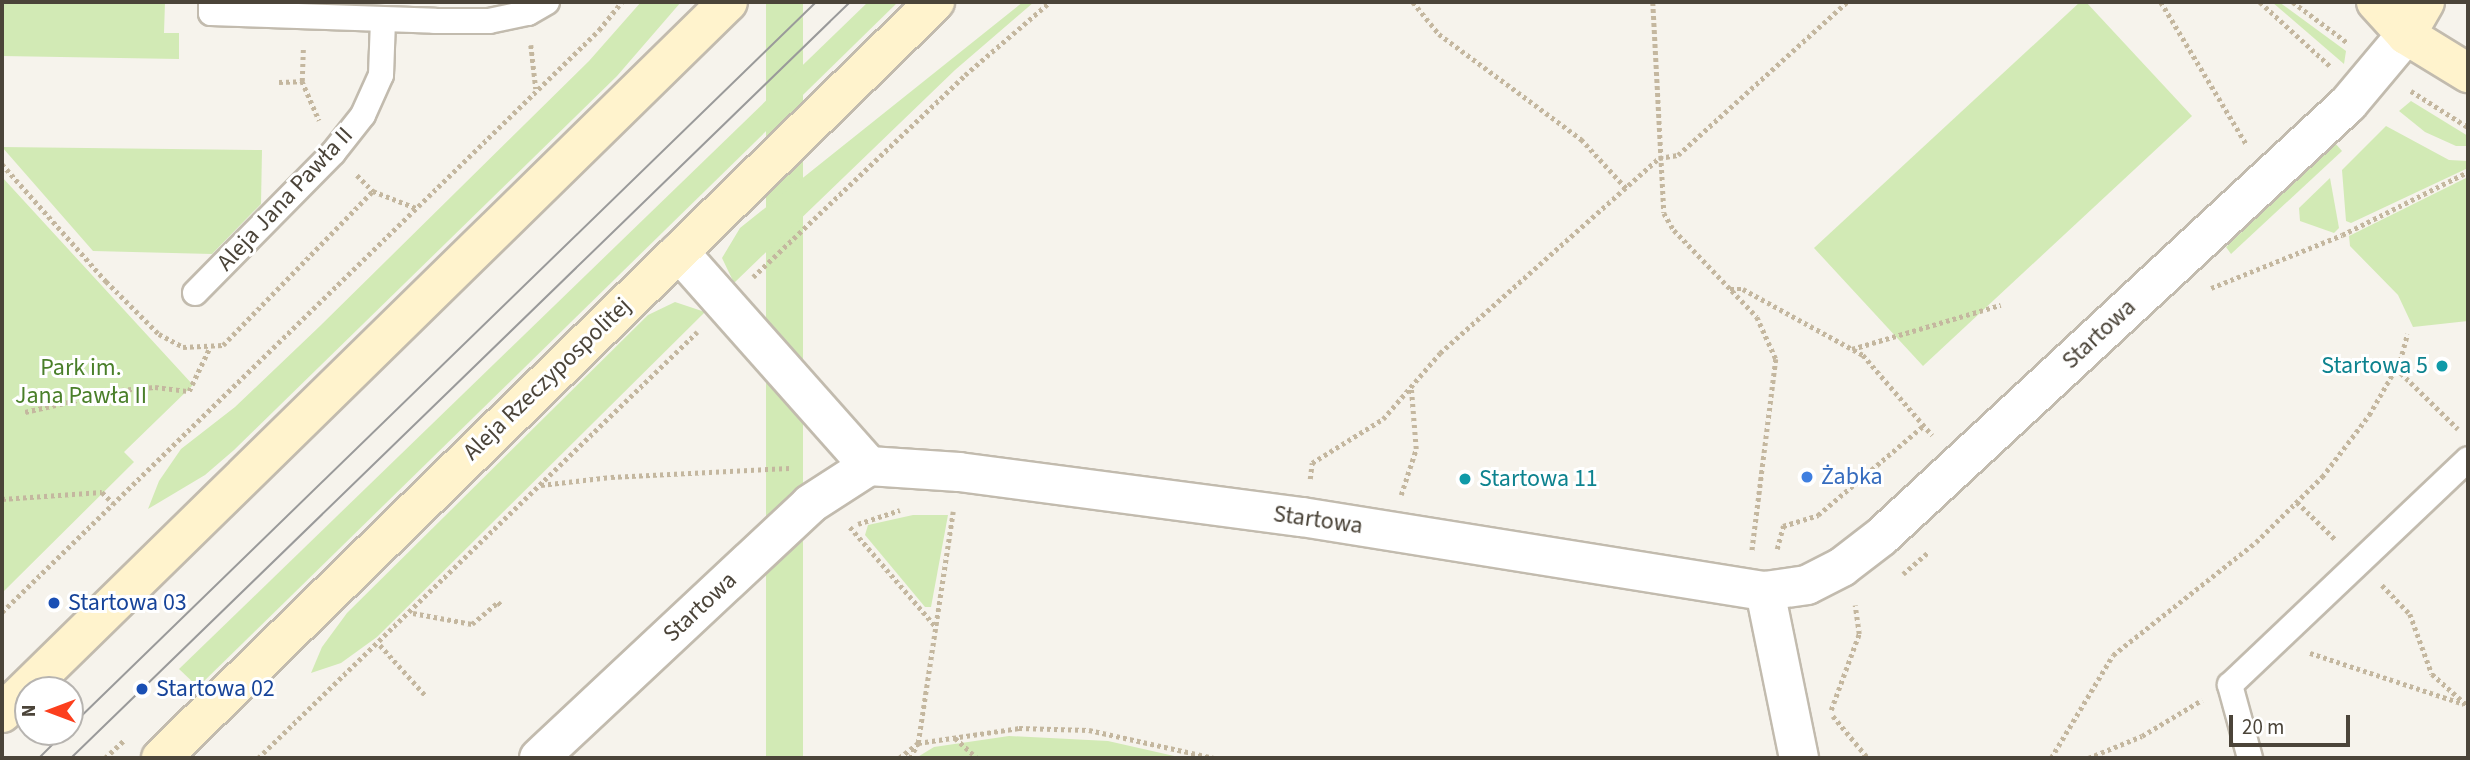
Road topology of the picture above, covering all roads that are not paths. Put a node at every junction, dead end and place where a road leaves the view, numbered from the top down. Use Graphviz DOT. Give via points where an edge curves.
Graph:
graph roads {
  1 [pos="211,2"];
  2 [pos="728,2"];
  3 [pos="935,2"];
  4 [pos="2376,2"];
  5 [pos="2425,2"];
  6 [pos="537,8"];
  7 [pos="383,20"];
  8 [pos="2406,35"];
  9 [pos="2468,73"];
  10 [pos="679,252"];
  11 [pos="195,293"];
  12 [pos="2468,459"];
  13 [pos="869,466"];
  14 [pos="1764,589"];
  15 [pos="2,713"];
  16 [pos="161,758"];
  17 [pos="539,758"];
  18 [pos="1799,758"];
  19 [pos="2250,758"];
  1 -- 7 [label="lane" via="211,13"];
  2 -- 15 [label="main road"];
  3 -- 10 [label="main road, Aleja Rzeczypospolitej"];
  4 -- 8 [label="main road"];
  5 -- 8 [label="main road"];
  6 -- 7 [label="lane" via="489,21"];
  7 -- 11 [label="lane, Aleja Jana Pawła II" via="381,75 363,115 333,153"];
  8 -- 9 [label="main road"];
  8 -- 14 [label="street, Startowa" via="2348,104 1842,567 1807,585"];
  10 -- 13 [label="street"];
  10 -- 16 [label="main road, Aleja Rzeczypospolitej"];
  12 -- 19 [label="lane" via="2230,685"];
  13 -- 14 [label="street, Startowa" via="959,472 1302,517"];
  13 -- 17 [label="street, Startowa" via="810,504"];
  14 -- 18 [label="street"];
}
